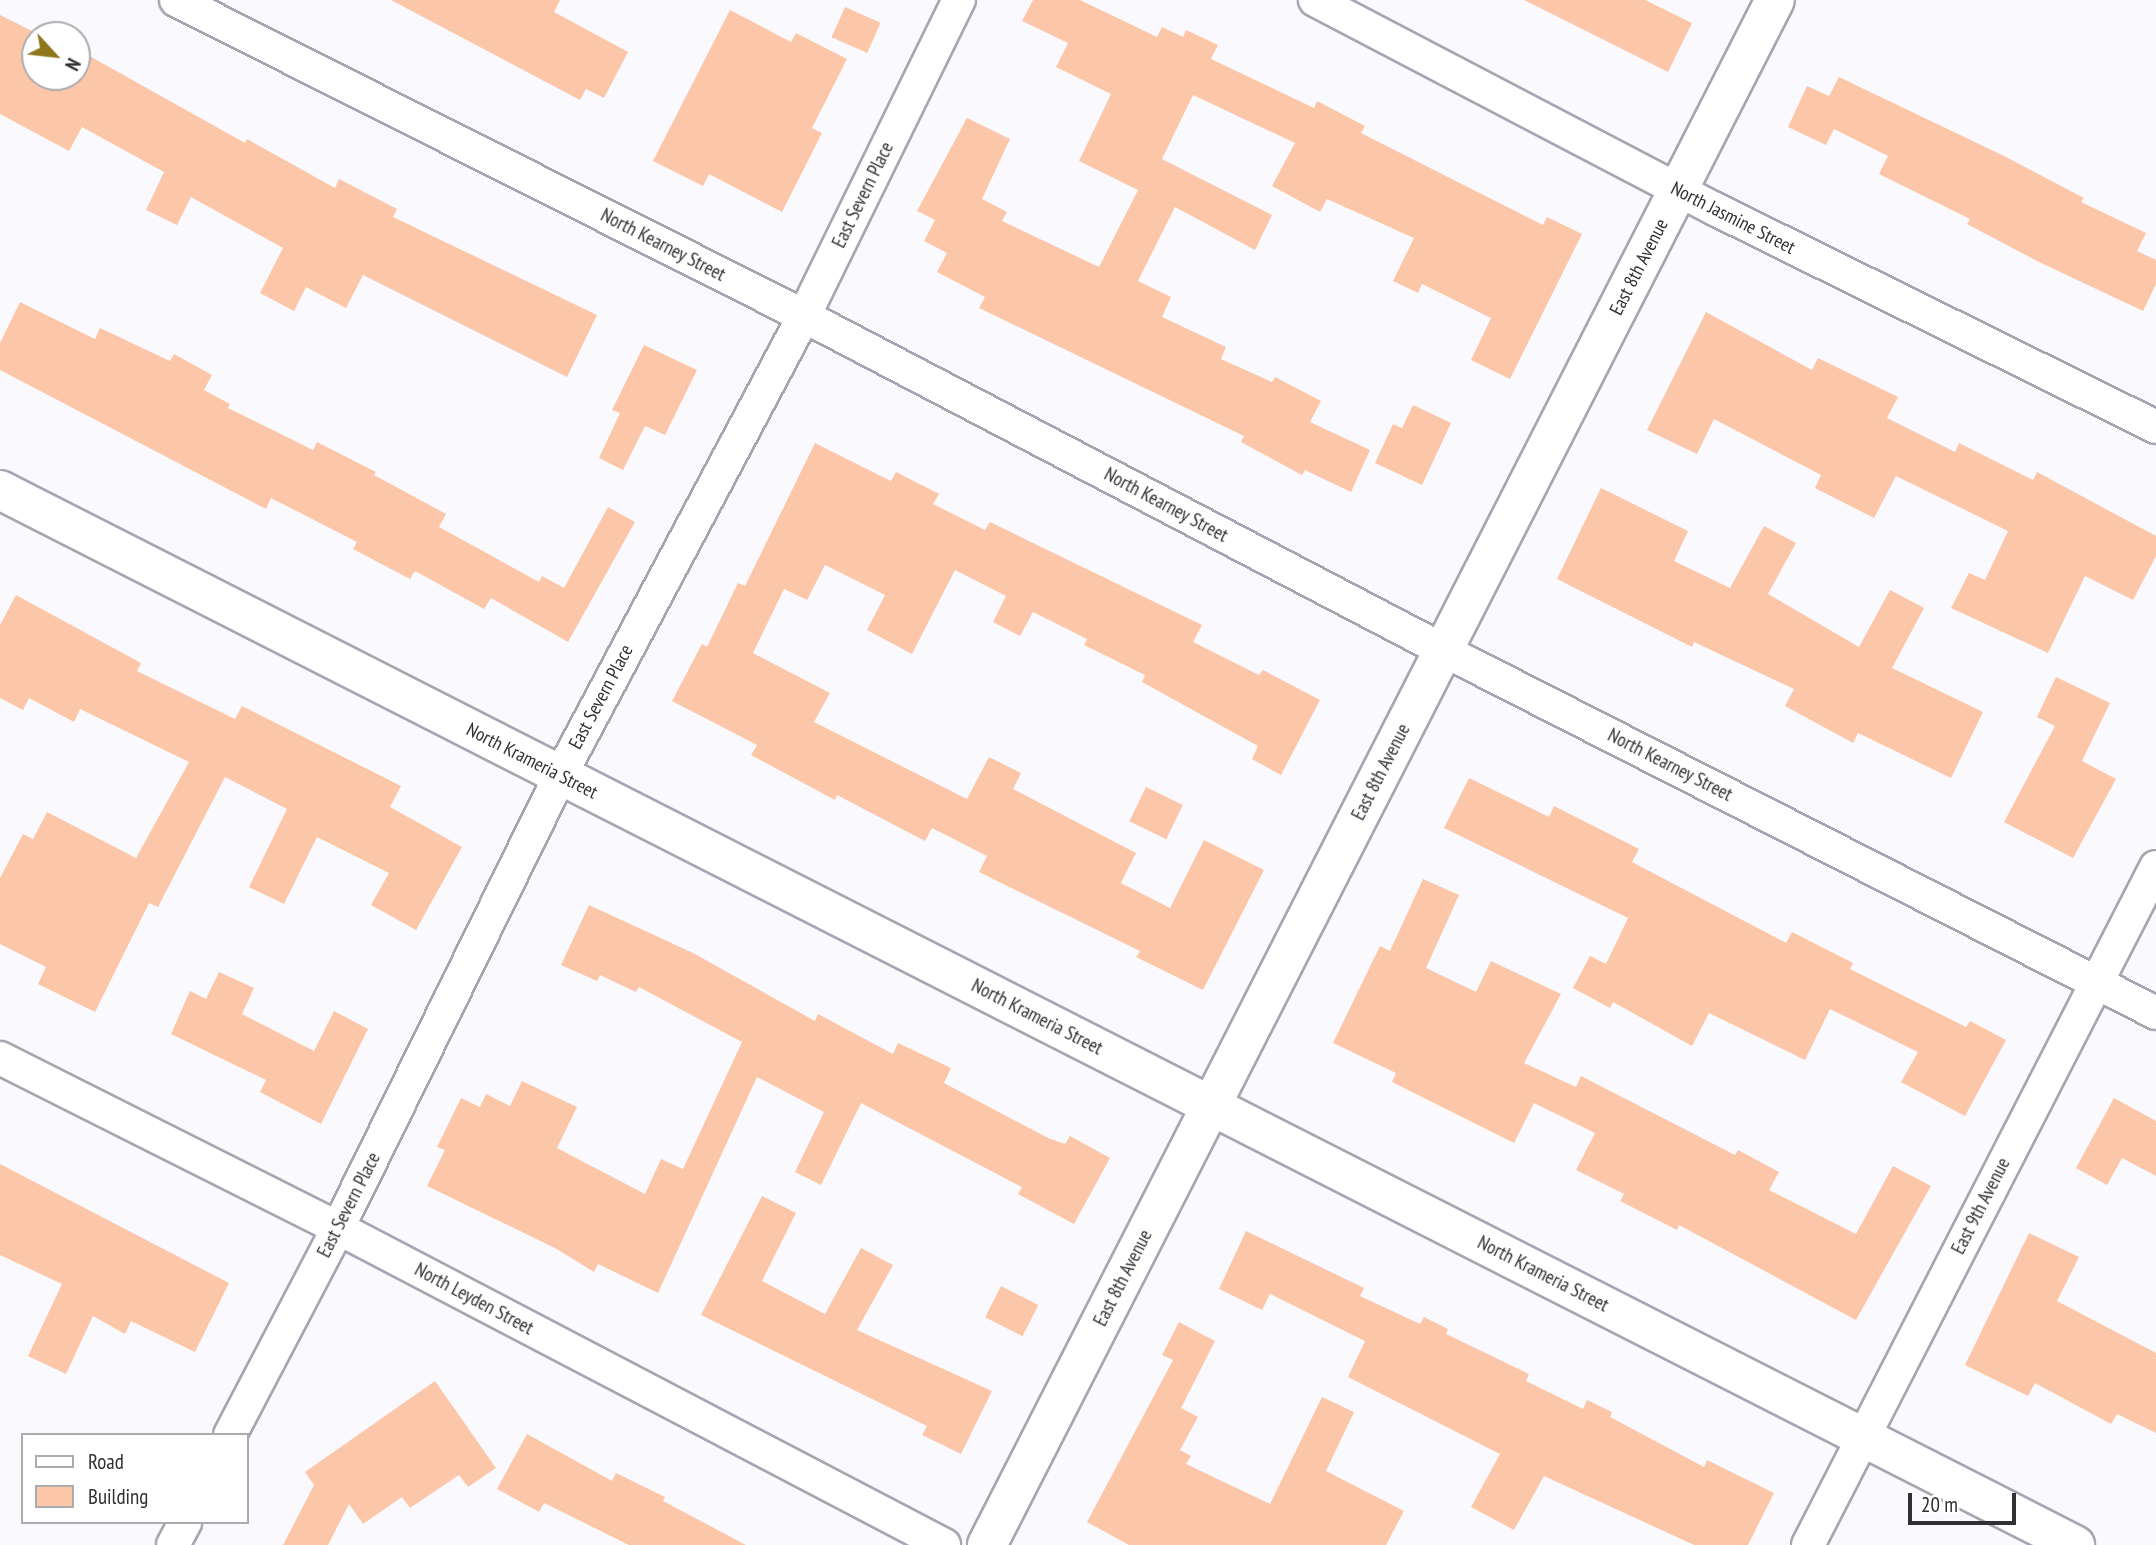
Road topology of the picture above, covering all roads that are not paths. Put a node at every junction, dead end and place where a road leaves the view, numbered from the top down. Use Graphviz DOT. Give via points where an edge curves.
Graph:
graph roads {
  1 [pos="176,0"];
  2 [pos="959,0"];
  3 [pos="1315,0"];
  4 [pos="1775,0"];
  5 [pos="1678,190"];
  6 [pos="804,316"];
  7 [pos="2156,427"];
  8 [pos="0,490"];
  9 [pos="1443,650"];
  10 [pos="560,776"];
  11 [pos="2156,867"];
  12 [pos="2097,983"];
  13 [pos="2156,1013"];
  14 [pos="0,1058"];
  15 [pos="1211,1105"];
  16 [pos="338,1228"];
  17 [pos="231,1433"];
  18 [pos="1861,1436"];
  19 [pos="184,1524"];
  20 [pos="173,1545"];
  21 [pos="944,1545"];
  22 [pos="987,1545"];
  23 [pos="1808,1545"];
  24 [pos="2075,1545"];
  1 -- 6 [label="street, North Kearney Street"];
  2 -- 6 [label="street, East Severn Place"];
  3 -- 5 [label="street, North Jasmine Street"];
  4 -- 5 [label="street, East 8th Avenue"];
  5 -- 7 [label="street, North Jasmine Street"];
  5 -- 9 [label="street, East 8th Avenue"];
  6 -- 9 [label="street, North Kearney Street"];
  6 -- 10 [label="street, East Severn Place"];
  8 -- 10 [label="street, North Krameria Street"];
  9 -- 12 [label="street, North Kearney Street"];
  9 -- 15 [label="street, East 8th Avenue"];
  10 -- 15 [label="street, North Krameria Street"];
  10 -- 16 [label="street, East Severn Place"];
  11 -- 12 [label="street, East 9th Avenue"];
  12 -- 13 [label="street, North Kearney Street"];
  12 -- 18 [label="street, East 9th Avenue"];
  14 -- 16 [label="street, North Leyden Street"];
  15 -- 18 [label="street, North Krameria Street"];
  15 -- 22 [label="street, East 8th Avenue"];
  16 -- 17 [label="street, East Severn Place"];
  16 -- 21 [label="street, North Leyden Street"];
  18 -- 23 [label="street, East 9th Avenue"];
  18 -- 24 [label="street, North Krameria Street"];
  19 -- 20 [label="street"];
}
